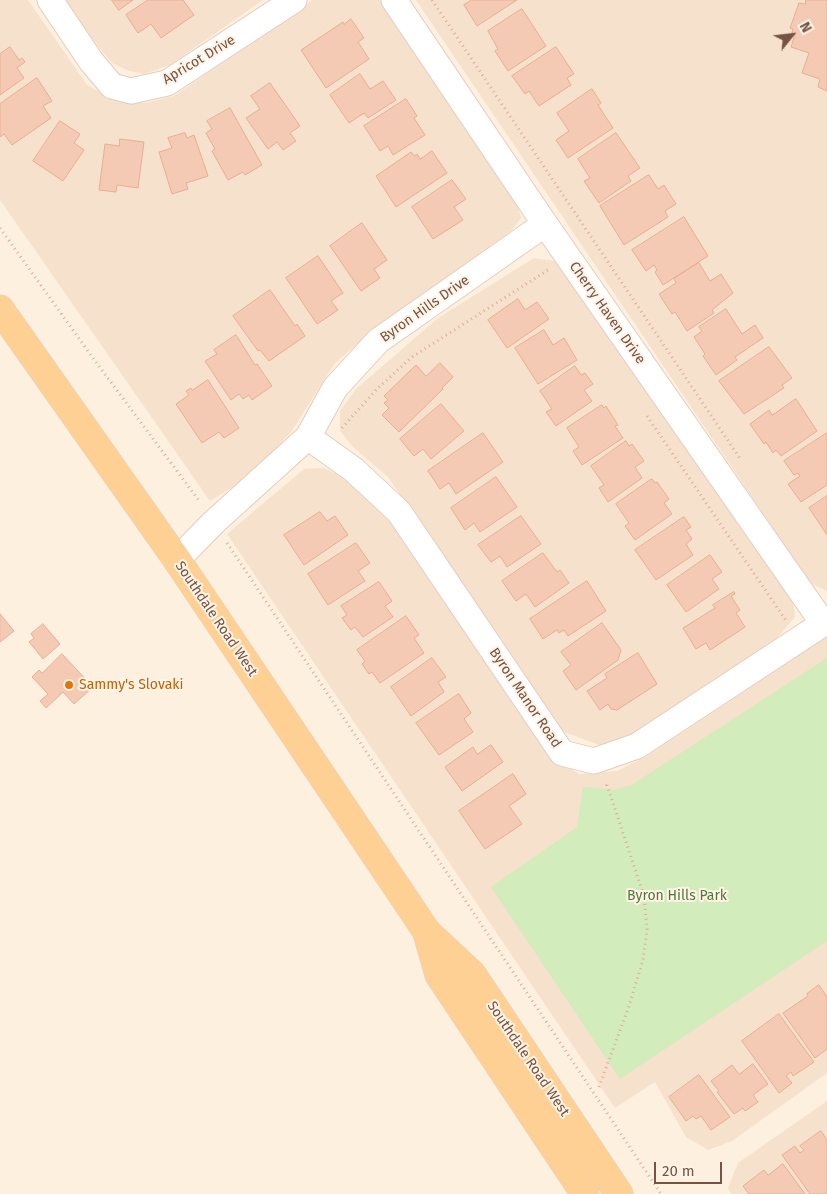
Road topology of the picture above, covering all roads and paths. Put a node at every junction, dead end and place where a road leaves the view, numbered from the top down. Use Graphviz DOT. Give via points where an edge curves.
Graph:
graph roads {
  1 [pos="50,0"];
  2 [pos="294,0"];
  3 [pos="394,0"];
  4 [pos="432,0"];
  5 [pos="545,224"];
  6 [pos="0,228"];
  7 [pos="548,270"];
  8 [pos="0,309"];
  9 [pos="643,410"];
  10 [pos="340,431"];
  11 [pos="308,437"];
  12 [pos="744,464"];
  13 [pos="197,496"];
  14 [pos="226,541"];
  15 [pos="177,560"];
  16 [pos="825,622"];
  17 [pos="799,639"];
  18 [pos="610,779"];
  19 [pos="427,932"];
  20 [pos="599,1087"];
  21 [pos="585,1194"];
  22 [pos="619,1194"];
  23 [pos="662,1194"];
  1 -- 2 [label="street, Apricot Drive" via="112,86 131,91 167,83"];
  3 -- 5 [label="street, Cherry Haven Drive"];
  4 -- 12 [label="path"];
  5 -- 11 [label="street, Byron Hills Drive" via="378,342 335,388"];
  5 -- 16 [label="street, Cherry Haven Drive"];
  6 -- 13 [label="path"];
  7 -- 10 [label="path" via="412,357 376,389"];
  8 -- 15 [label="main road, Southdale Road West"];
  9 -- 17 [label="path"];
  11 -- 15 [label="street, Byron Hills Drive"];
  11 -- 17 [label="street, Byron Manor Road" via="354,470 399,512 562,753 594,761 637,746"];
  14 -- 23 [label="path"];
  15 -- 19 [label="main road, Southdale Road West"];
  16 -- 17 [label="street, Byron Manor Road"];
  18 -- 20 [label="path" via="607,785 644,896 647,929 643,960"];
  19 -- 21 [label="main road, Southdale Road West" via="439,975"];
  19 -- 22 [label="main road, Southdale Road West" via="472,974"];
}
